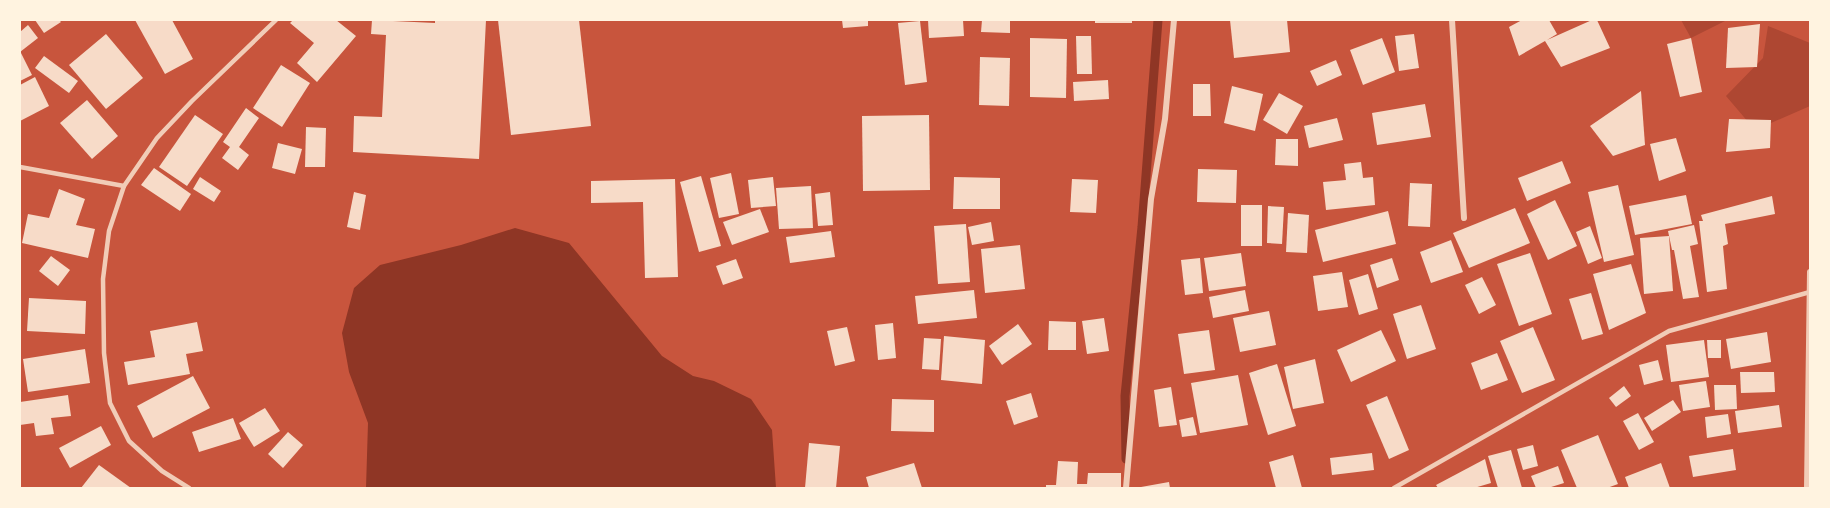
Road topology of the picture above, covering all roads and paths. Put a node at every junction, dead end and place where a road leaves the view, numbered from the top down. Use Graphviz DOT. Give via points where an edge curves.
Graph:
graph roads {
  1 [pos="276,20"];
  2 [pos="1174,20"];
  3 [pos="1452,20"];
  4 [pos="20,166"];
  5 [pos="124,186"];
  6 [pos="1464,218"];
  7 [pos="1810,272"];
  8 [pos="1810,292"];
  9 [pos="189,489"];
  10 [pos="1126,489"];
  11 [pos="1394,489"];
  12 [pos="1807,489"];
  1 -- 5 [label="lane" via="157,138"];
  2 -- 10 [label="street" via="1165,119 1151,199"];
  3 -- 6 [label="street"];
  4 -- 5 [label="lane"];
  5 -- 9 [label="lane" via="109,231 103,279 104,353 110,403 129,441"];
  7 -- 8 [label="street"];
  8 -- 11 [label="lane" via="1669,331"];
  8 -- 12 [label="street"];
}
